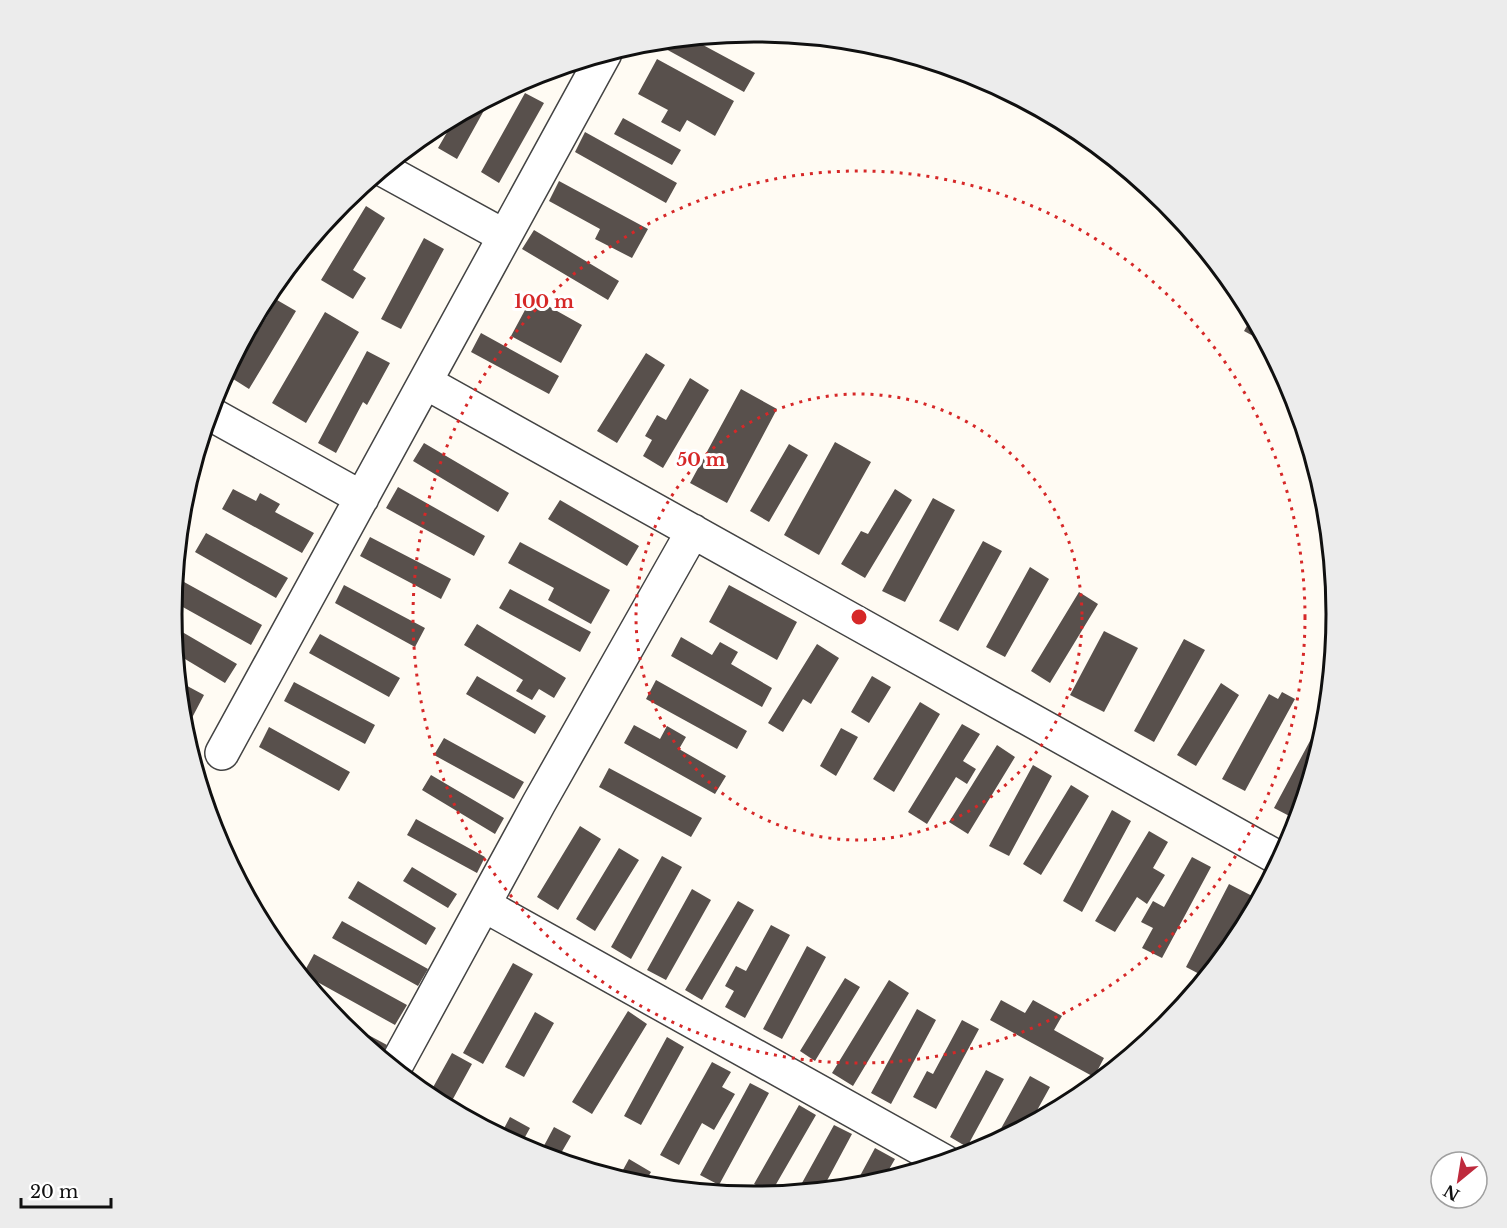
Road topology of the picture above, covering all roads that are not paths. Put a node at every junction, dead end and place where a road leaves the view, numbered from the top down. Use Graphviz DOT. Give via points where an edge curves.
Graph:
graph roads {
  1 [pos="600,63"];
  2 [pos="389,173"];
  3 [pos="504,236"];
  4 [pos="425,382"];
  5 [pos="217,417"];
  6 [pos="362,498"];
  7 [pos="693,531"];
  8 [pos="222,753"];
  9 [pos="1272,855"];
  10 [pos="484,905"];
  11 [pos="398,1062"];
  12 [pos="935,1157"];
  1 -- 3 [label="street"];
  2 -- 3 [label="street"];
  3 -- 4 [label="street"];
  4 -- 6 [label="street"];
  4 -- 7 [label="street"];
  5 -- 6 [label="street"];
  6 -- 8 [label="street"];
  7 -- 9 [label="street"];
  7 -- 10 [label="street"];
  10 -- 11 [label="street"];
  10 -- 12 [label="street"];
}
